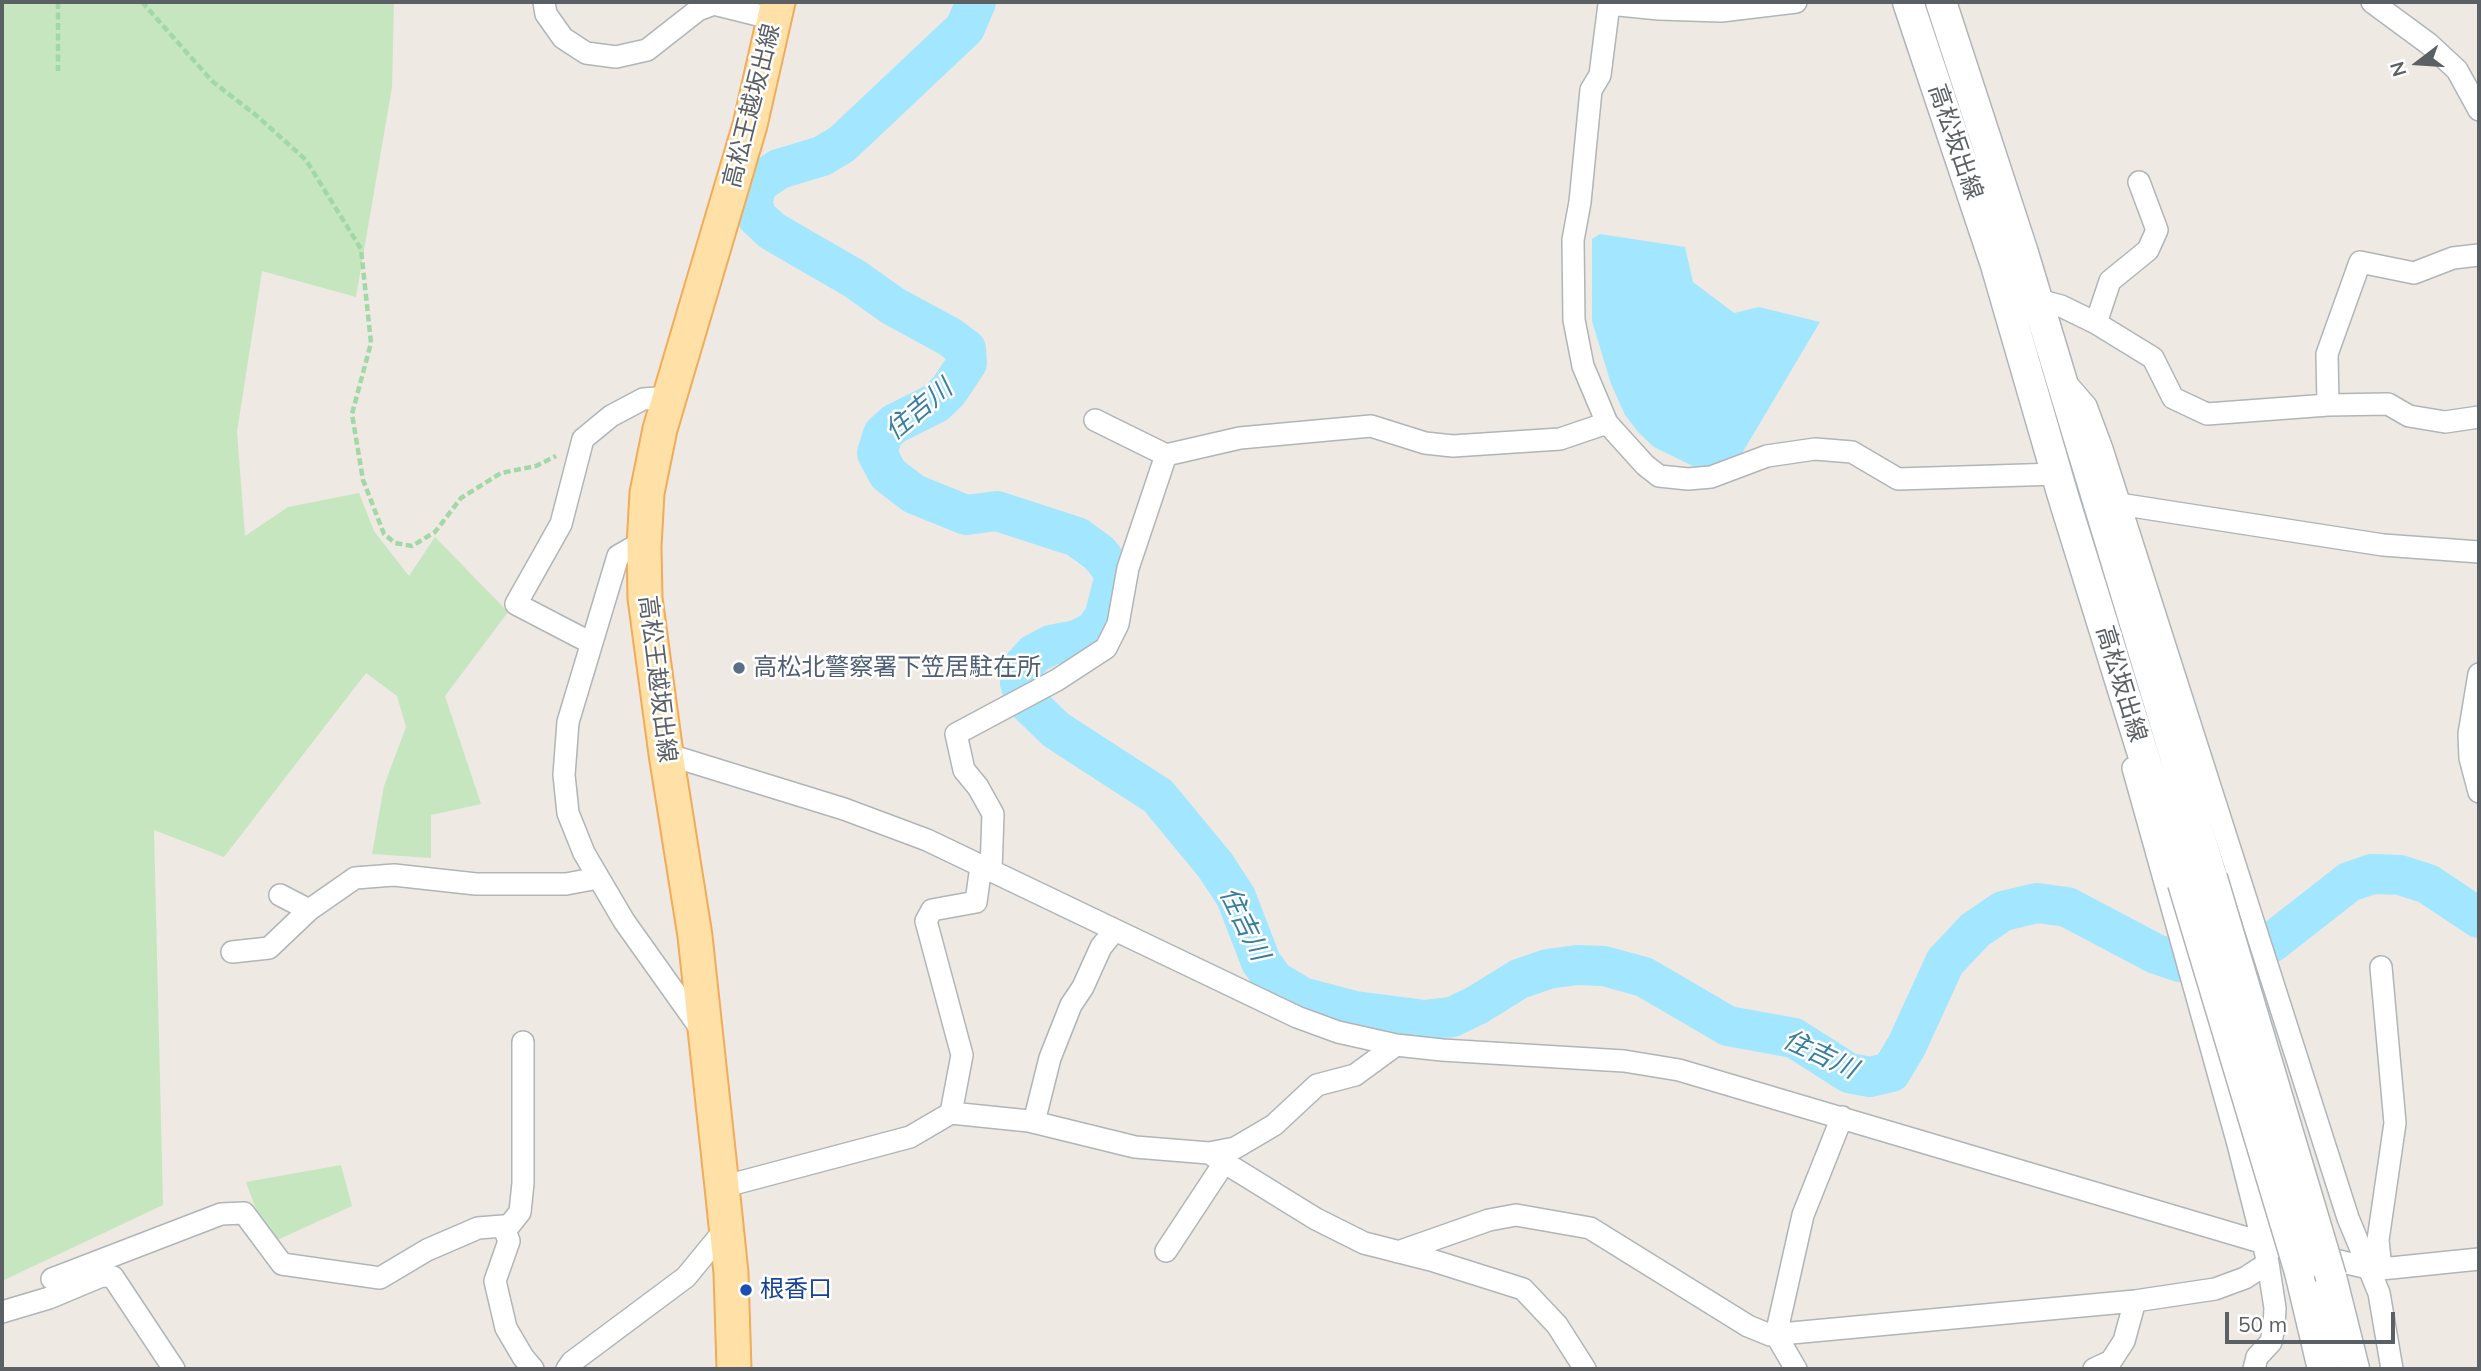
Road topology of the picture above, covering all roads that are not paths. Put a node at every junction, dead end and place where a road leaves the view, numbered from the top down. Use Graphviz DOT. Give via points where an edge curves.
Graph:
graph roads {
  1 [pos="544,2"];
  2 [pos="1796,2"];
  3 [pos="1908,2"];
  4 [pos="1941,2"];
  5 [pos="2372,2"];
  6 [pos="736,6"];
  7 [pos="776,10"];
  8 [pos="2479,110"];
  9 [pos="2139,182"];
  10 [pos="2479,255"];
  11 [pos="2005,293"];
  12 [pos="2037,300"];
  13 [pos="2096,323"];
  14 [pos="2060,376"];
  15 [pos="670,397"];
  16 [pos="2328,405"];
  17 [pos="2479,417"];
  18 [pos="1096,420"];
  19 [pos="1607,423"];
  20 [pos="1166,455"];
  21 [pos="2060,485"];
  22 [pos="2119,504"];
  23 [pos="644,541"];
  24 [pos="2479,552"];
  25 [pos="590,643"];
  26 [pos="2479,674"];
  27 [pos="666,754"];
  28 [pos="2479,792"];
  29 [pos="986,869"];
  30 [pos="598,878"];
  31 [pos="2197,880"];
  32 [pos="279,895"];
  33 [pos="309,909"];
  34 [pos="1115,930"];
  35 [pos="232,952"];
  36 [pos="2381,967"];
  37 [pos="706,1037"];
  38 [pos="523,1042"];
  39 [pos="1396,1045"];
  40 [pos="951,1113"];
  41 [pos="1842,1116"];
  42 [pos="1034,1122"];
  43 [pos="1217,1158"];
  44 [pos="722,1188"];
  45 [pos="727,1227"];
  46 [pos="505,1231"];
  47 [pos="1166,1251"];
  48 [pos="1398,1252"];
  49 [pos="2266,1253"];
  50 [pos="2479,1259"];
  51 [pos="2375,1268"];
  52 [pos="100,1269"];
  53 [pos="52,1279"];
  54 [pos="2135,1301"];
  55 [pos="2,1312"];
  56 [pos="1776,1335"];
  57 [pos="174,1369"];
  58 [pos="533,1369"];
  59 [pos="567,1369"];
  60 [pos="734,1369"];
  61 [pos="1585,1369"];
  62 [pos="1796,1369"];
  63 [pos="2094,1369"];
  64 [pos="2254,1369"];
  65 [pos="2323,1369"];
  66 [pos="2354,1369"];
  67 [pos="2392,1369"];
  1 -- 6 [label="street" via="546,14 563,38 586,53 616,57 647,50 698,9 714,4"];
  2 -- 19 [label="street" via="1721,11 1609,4 1600,75 1591,90 1573,240 1574,320 1583,366"];
  3 -- 11 [label="main road, 高松坂出線"];
  4 -- 12 [label="main road, 高松坂出線"];
  5 -- 8 [label="street" via="2456,70"];
  6 -- 7 [label="street"];
  7 -- 15 [label="main road, 高松王越坂出線" via="750,125"];
  9 -- 13 [label="street" via="2157,230 2148,250 2110,281"];
  10 -- 16 [label="street" via="2453,258 2414,273 2360,262 2327,354"];
  11 -- 12 [label="street"];
  11 -- 21 [label="main road, 高松坂出線"];
  12 -- 13 [label="street"];
  12 -- 14 [label="main road, 高松坂出線"];
  13 -- 16 [label="street" via="2153,358 2173,398 2207,414"];
  14 -- 22 [label="street" via="2086,406"];
  14 -- 31 [label="main road, 高松坂出線"];
  15 -- 23 [label="main road, 高松王越坂出線" via="647,493"];
  15 -- 25 [label="street" via="643,399 611,416 583,439 561,524 516,604"];
  16 -- 17 [label="street" via="2388,404 2409,416 2445,422"];
  18 -- 20 [label="street"];
  19 -- 20 [label="street" via="1560,439 1452,446 1425,443 1371,426 1240,438"];
  19 -- 21 [label="street" via="1659,476 1711,477 1767,456 1815,449 1852,452 1898,479"];
  20 -- 29 [label="street" via="1128,568 1118,624 1106,648 956,734 964,770 993,814"];
  21 -- 31 [label="main road, 高松坂出線"];
  21 -- 49 [label="street" via="2065,525"];
  22 -- 24 [label="street" via="2383,545"];
  22 -- 51 [label="street" via="2347,1218"];
  23 -- 25 [label="street" via="618,556"];
  23 -- 27 [label="main road, 高松王越坂出線" via="645,598"];
  25 -- 30 [label="street" via="568,722 565,775 568,813"];
  26 -- 28 [label="street" via="2469,734"];
  27 -- 29 [label="street" via="844,809 927,840"];
  27 -- 37 [label="main road, 高松王越坂出線"];
  29 -- 34 [label="street"];
  29 -- 40 [label="street" via="976,902 932,910 926,921 962,1055"];
  30 -- 33 [label="street" via="566,884 477,884 394,875 355,878"];
  30 -- 37 [label="street"];
  31 -- 65 [label="main road, 高松坂出線, bridge"];
  31 -- 66 [label="main road, 高松坂出線, bridge" via="2330,1277"];
  32 -- 33 [label="street"];
  33 -- 35 [label="street" via="269,948"];
  34 -- 39 [label="street" via="1297,1017"];
  34 -- 42 [label="street" via="1071,1004 1050,1058"];
  36 -- 51 [label="street" via="2395,1123"];
  37 -- 44 [label="main road, 高松王越坂出線"];
  38 -- 46 [label="street" via="523,1183 520,1212"];
  39 -- 41 [label="street" via="1624,1061 1679,1070"];
  39 -- 43 [label="street" via="1354,1076 1317,1085 1274,1125"];
  40 -- 42 [label="street"];
  40 -- 44 [label="street" via="910,1137"];
  41 -- 49 [label="street"];
  41 -- 56 [label="street" via="1803,1215"];
  42 -- 43 [label="street" via="1135,1147"];
  43 -- 47 [label="street"];
  43 -- 48 [label="street" via="1316,1219 1364,1243"];
  44 -- 45 [label="main road, 高松王越坂出線"];
  45 -- 59 [label="street" via="686,1277"];
  45 -- 60 [label="main road, 高松王越坂出線"];
  46 -- 52 [label="street" via="503,1226 478,1228 427,1250 380,1278 282,1264 244,1213 221,1214"];
  46 -- 58 [label="street" via="509,1241 495,1281 506,1328"];
  48 -- 56 [label="street" via="1516,1215 1590,1228 1748,1326"];
  48 -- 61 [label="street" via="1523,1289 1557,1325"];
  49 -- 51 [label="street"];
  49 -- 54 [label="street" via="2245,1278 2215,1289"];
  49 -- 64 [label="street" via="2274,1326 2271,1342"];
  50 -- 51 [label="street"];
  51 -- 67 [label="street"];
  52 -- 53 [label="street"];
  52 -- 55 [label="street" via="50,1298"];
  52 -- 57 [label="street" via="113,1277"];
  54 -- 56 [label="street"];
  54 -- 63 [label="street" via="2123,1341 2111,1361"];
  56 -- 62 [label="street"];
}
